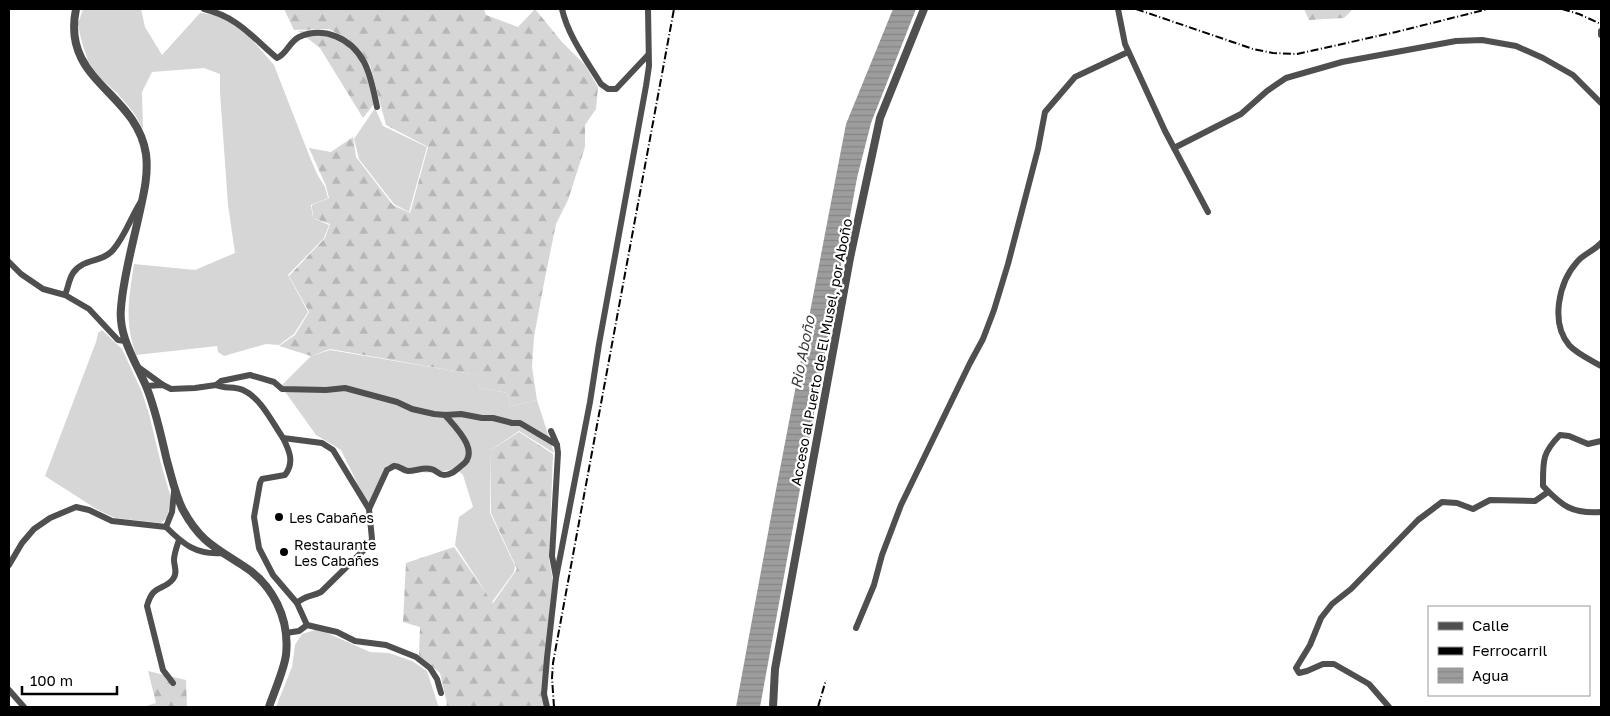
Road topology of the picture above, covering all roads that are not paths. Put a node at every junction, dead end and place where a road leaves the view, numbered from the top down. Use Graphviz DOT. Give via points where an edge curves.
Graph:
graph roads {
  1 [pos="76,9"];
  2 [pos="204,9"];
  3 [pos="562,9"];
  4 [pos="648,9"];
  5 [pos="924,9"];
  6 [pos="1118,9"];
  7 [pos="1128,52"];
  8 [pos="648,55"];
  9 [pos="1601,103"];
  10 [pos="377,107"];
  11 [pos="1174,148"];
  12 [pos="144,197"];
  13 [pos="1208,212"];
  14 [pos="1601,243"];
  15 [pos="9,262"];
  16 [pos="65,295"];
  17 [pos="125,341"];
  18 [pos="1601,366"];
  19 [pos="137,367"];
  20 [pos="163,385"];
  21 [pos="216,385"];
  22 [pos="146,386"];
  23 [pos="445,415"];
  24 [pos="551,431"];
  25 [pos="283,438"];
  26 [pos="1601,441"];
  27 [pos="557,445"];
  28 [pos="174,492"];
  29 [pos="1548,492"];
  30 [pos="369,509"];
  31 [pos="1601,512"];
  32 [pos="166,527"];
  33 [pos="179,540"];
  34 [pos="222,553"];
  35 [pos="9,565"];
  36 [pos="556,578"];
  37 [pos="297,603"];
  38 [pos="307,625"];
  39 [pos="856,628"];
  40 [pos="286,633"];
  41 [pos="173,683"];
  42 [pos="9,690"];
  43 [pos="441,693"];
  44 [pos="24,707"];
  45 [pos="269,707"];
  46 [pos="547,707"];
  47 [pos="773,707"];
  48 [pos="1389,707"];
  1 -- 12 [label="street" via="73,36 79,55 94,78 139,130 147,165"];
  2 -- 10 [label="street" via="235,21 276,58 282,56 295,39 307,34 328,33 341,38 364,62"];
  3 -- 8 [label="street" via="573,36 601,84 608,89 616,89"];
  4 -- 8 [label="street"];
  5 -- 47 [label="street, Acceso al Puerto de El Musel, por Aboño" via="880,118 850,258 778,649"];
  6 -- 7 [label="street"];
  7 -- 11 [label="street"];
  7 -- 39 [label="street" via="1074,77 1045,112 994,310 983,339 901,505"];
  8 -- 36 [label="street" via="646,86"];
  9 -- 11 [label="street" via="1573,75 1516,46 1482,40 1456,41 1342,62 1286,78 1241,114"];
  11 -- 13 [label="street"];
  12 -- 16 [label="street" via="114,249 103,258 78,268 72,274"];
  12 -- 17 [label="street" via="120,310"];
  14 -- 18 [label="street" via="1578,260 1566,277 1558,313 1570,345"];
  15 -- 16 [label="street" via="43,289"];
  16 -- 17 [label="street" via="89,309 118,340"];
  17 -- 19 [label="street"];
  19 -- 20 [label="street"];
  19 -- 22 [label="street"];
  20 -- 21 [label="street" via="172,389"];
  20 -- 22 [label="street"];
  21 -- 23 [label="street" via="250,375 274,382 282,389 345,388"];
  21 -- 25 [label="street" via="243,390 251,396"];
  22 -- 28 [label="street"];
  23 -- 27 [label="street" via="461,414 520,423"];
  23 -- 30 [label="street" via="468,448 465,464 445,475 434,469 405,471 393,466 387,470"];
  24 -- 27 [label="street"];
  25 -- 30 [label="street" via="314,440 333,450"];
  25 -- 37 [label="street" via="291,452 288,470 285,475 262,480 254,517 259,548 265,561"];
  26 -- 29 [label="street" via="1588,444 1560,435 1549,446 1544,458 1543,486"];
  27 -- 36 [label="street" via="552,556"];
  28 -- 32 [label="street" via="172,512"];
  28 -- 34 [label="street" via="193,526 207,543"];
  29 -- 31 [label="street" via="1572,510"];
  29 -- 48 [label="street" via="1535,500 1490,500 1473,508 1442,502 1418,520 1321,618 1296,668 1299,673 1323,664 1334,664 1369,684"];
  30 -- 37 [label="street" via="370,544 321,592"];
  32 -- 33 [label="street"];
  32 -- 35 [label="street" via="112,521 76,507 34,529"];
  33 -- 34 [label="street" via="202,552"];
  33 -- 41 [label="street" via="174,560 175,577 158,588 147,606 163,670"];
  34 -- 40 [label="street" via="244,566 274,595"];
  36 -- 46 [label="street" via="544,694"];
  37 -- 38 [label="street"];
  38 -- 40 [label="street" via="299,631"];
  38 -- 43 [label="street" via="336,632 355,642 386,645 416,657 430,668"];
  40 -- 45 [label="street" via="286,656"];
  42 -- 44 [label="street"];
}
